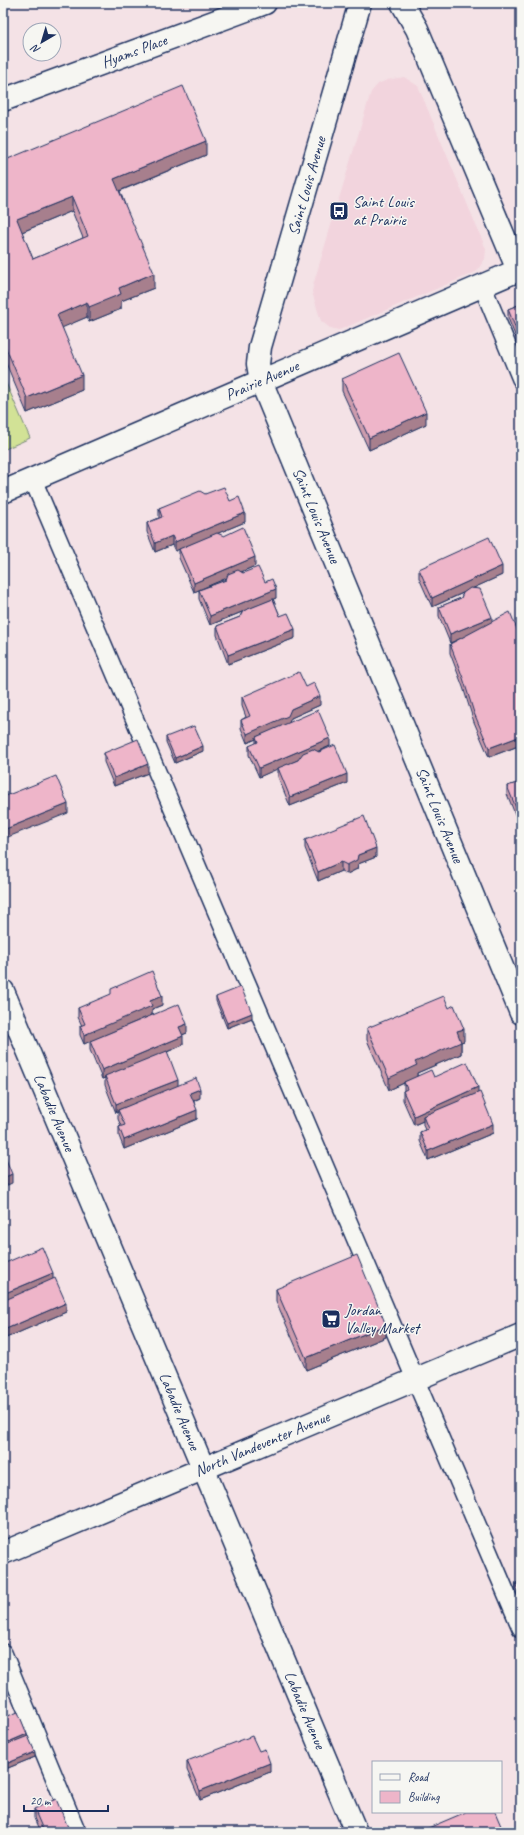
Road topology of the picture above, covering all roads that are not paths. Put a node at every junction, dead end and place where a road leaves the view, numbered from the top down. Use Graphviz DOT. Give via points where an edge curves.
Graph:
graph roads {
  1 [pos="265,3"];
  2 [pos="360,3"];
  3 [pos="402,3"];
  4 [pos="3,100"];
  5 [pos="519,269"];
  6 [pos="482,285"];
  7 [pos="521,379"];
  8 [pos="261,381"];
  9 [pos="33,480"];
  10 [pos="3,492"];
  11 [pos="3,991"];
  12 [pos="521,1013"];
  13 [pos="521,1335"];
  14 [pos="415,1379"];
  15 [pos="204,1467"];
  16 [pos="3,1553"];
  17 [pos="521,1628"];
  18 [pos="3,1653"];
  19 [pos="77,1832"];
  20 [pos="356,1832"];
  1 -- 4 [label="street, Hyams Place"];
  2 -- 8 [label="street, Saint Louis Avenue" via="260,347 258,364"];
  3 -- 5 [label="street" via="417,29"];
  5 -- 6 [label="street, Prairie Avenue"];
  6 -- 7 [label="lane"];
  6 -- 8 [label="street, Prairie Avenue"];
  8 -- 9 [label="street, Prairie Avenue"];
  8 -- 12 [label="street, Saint Louis Avenue"];
  9 -- 10 [label="street, Prairie Avenue"];
  9 -- 14 [label="lane"];
  11 -- 15 [label="street, Labadie Avenue"];
  13 -- 14 [label="street, North Vandeventer Avenue"];
  14 -- 15 [label="street, North Vandeventer Avenue"];
  14 -- 17 [label="lane"];
  15 -- 16 [label="street, North Vandeventer Avenue"];
  15 -- 20 [label="street, Labadie Avenue"];
  18 -- 19 [label="lane"];
}
